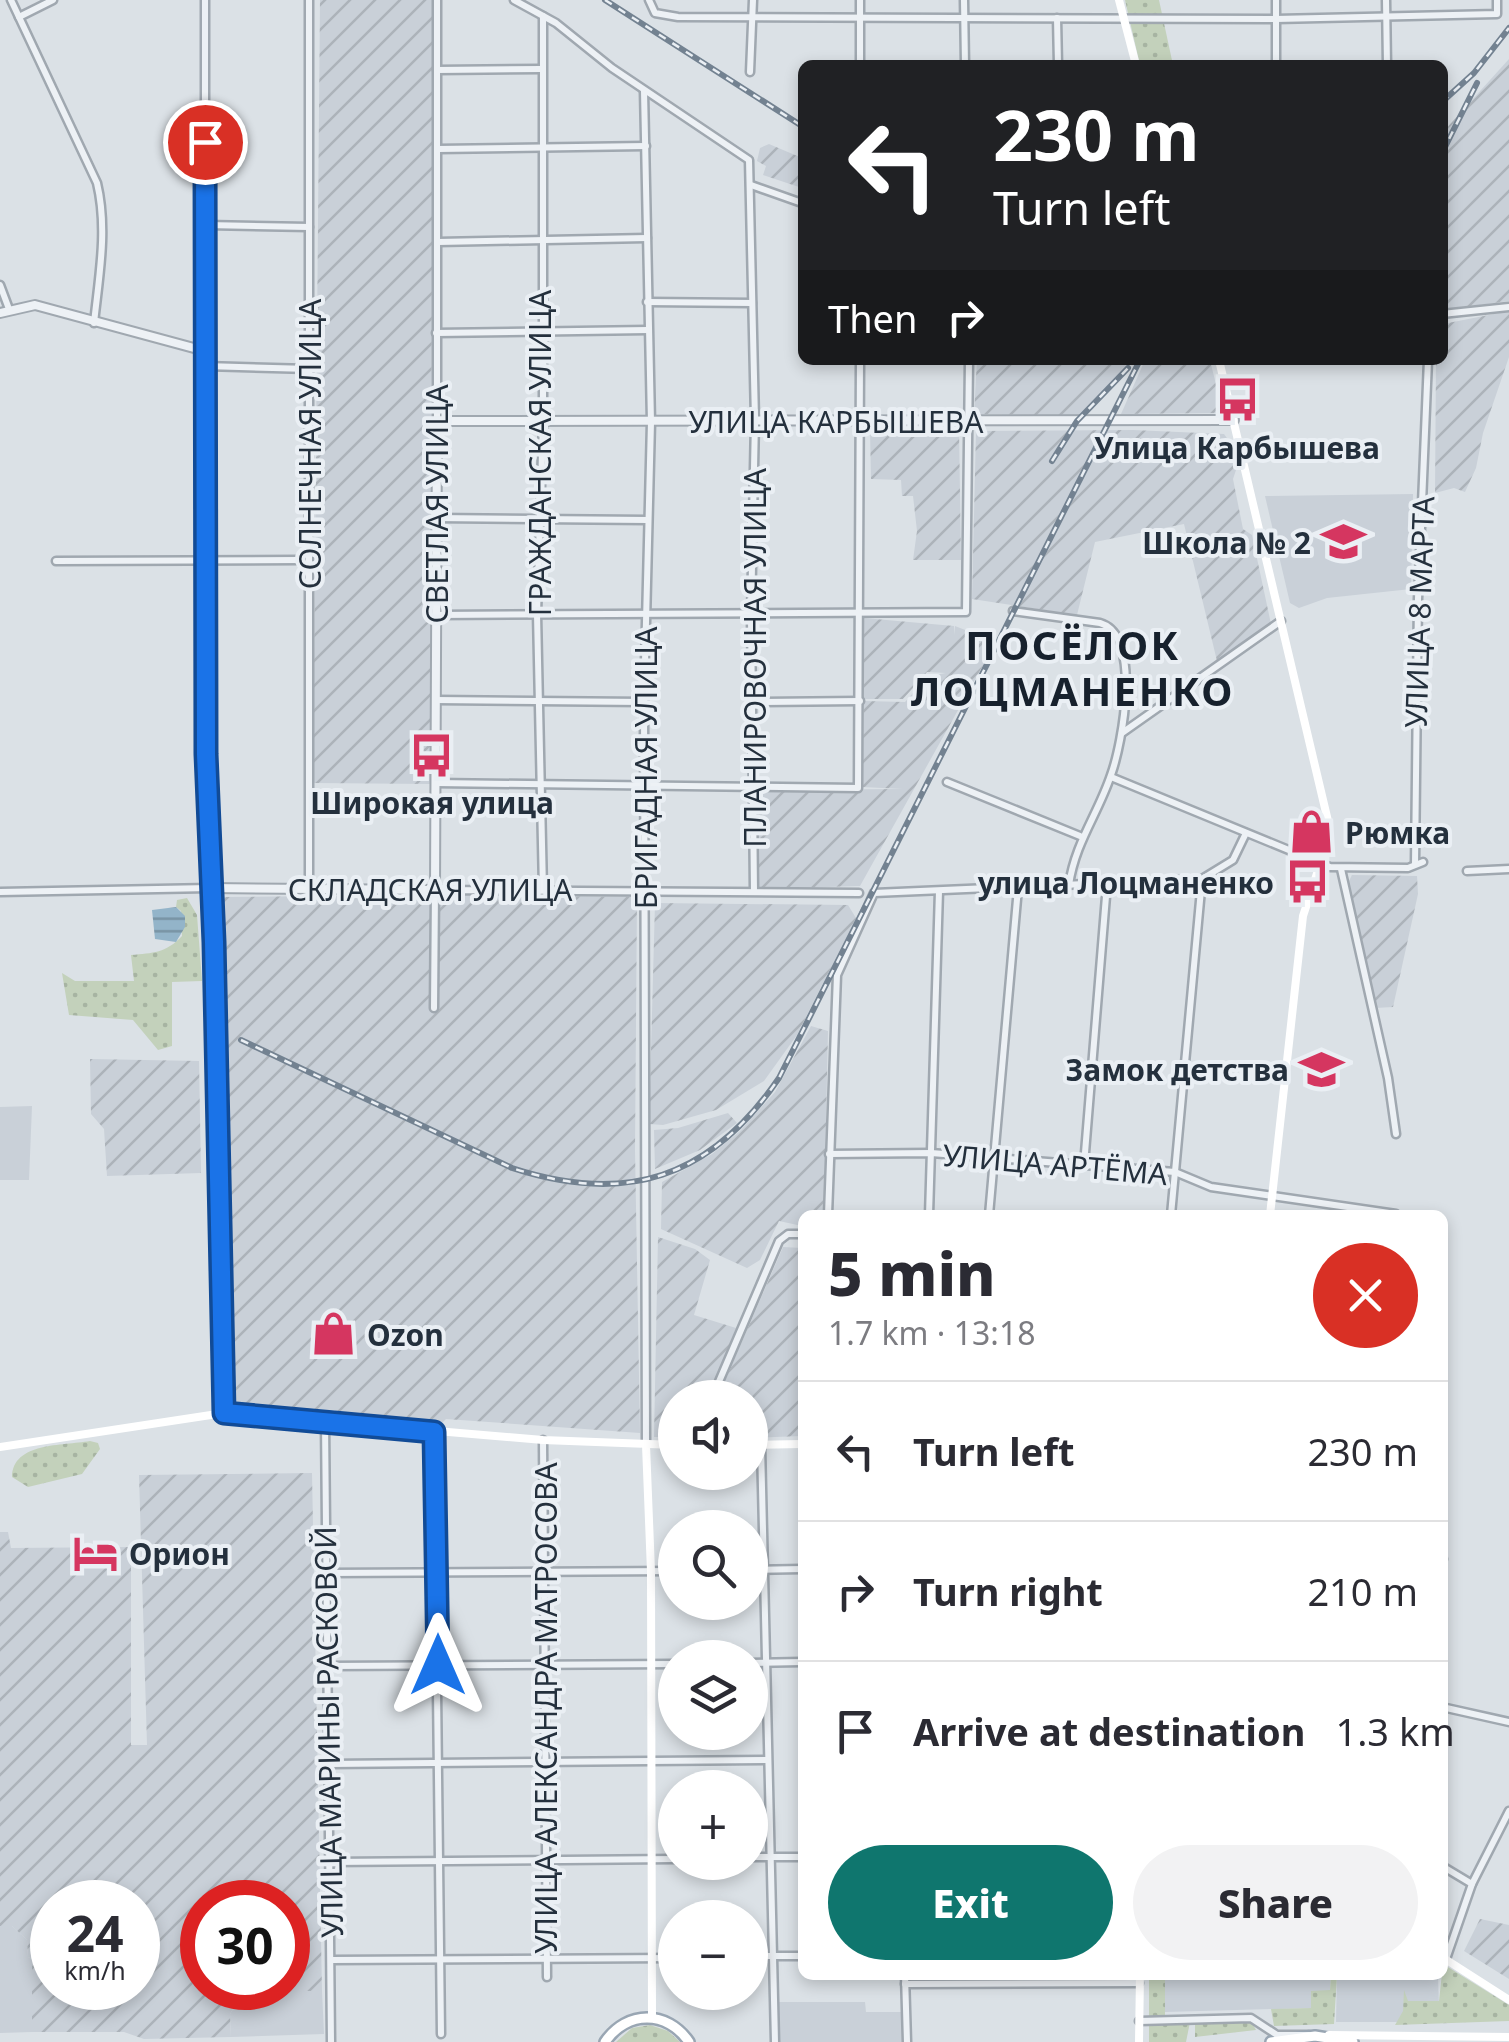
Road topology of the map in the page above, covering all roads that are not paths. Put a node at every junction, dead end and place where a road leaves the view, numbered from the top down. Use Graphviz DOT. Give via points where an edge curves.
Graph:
graph roads {
  1 [pos="11,0"];
  2 [pos="53,0"];
  3 [pos="206,0"];
  4 [pos="308,0"];
  5 [pos="437,0"];
  6 [pos="514,0"];
  7 [pos="649,0"];
  8 [pos="753,0"];
  9 [pos="860,0"];
  10 [pos="964,0"];
  11 [pos="1119,0"];
  12 [pos="1276,0"];
  13 [pos="1386,0"];
  14 [pos="1497,0"];
  15 [pos="542,16"];
  16 [pos="1122,16"];
  17 [pos="1386,16"];
  18 [pos="19,17"];
  19 [pos="753,18"];
  20 [pos="860,18"];
  21 [pos="1058,18"];
  22 [pos="964,19"];
  23 [pos="1276,19"];
  24 [pos="860,60"];
  25 [pos="965,60"];
  26 [pos="1058,60"];
  27 [pos="1135,60"];
  28 [pos="1276,60"];
  29 [pos="1387,60"];
  30 [pos="436,70"];
  31 [pos="541,70"];
  32 [pos="750,72"];
  33 [pos="644,90"];
  34 [pos="542,146"];
  35 [pos="646,146"];
  36 [pos="438,148"];
  37 [pos="751,184"];
  38 [pos="798,202"];
  39 [pos="206,225"];
  40 [pos="308,227"];
  41 [pos="647,238"];
  42 [pos="540,239"];
  43 [pos="438,242"];
  44 [pos="0,285"];
  45 [pos="647,302"];
  46 [pos="752,303"];
  47 [pos="1509,307"];
  48 [pos="5,311"];
  49 [pos="1448,313"];
  50 [pos="94,322"];
  51 [pos="648,330"];
  52 [pos="542,331"];
  53 [pos="436,333"];
  54 [pos="205,350"];
  55 [pos="860,365"];
  56 [pos="969,365"];
  57 [pos="1220,365"];
  58 [pos="1428,365"];
  59 [pos="205,366"];
  60 [pos="310,369"];
  61 [pos="756,420"];
  62 [pos="1234,420"];
  63 [pos="436,421"];
  64 [pos="860,421"];
  65 [pos="968,421"];
  66 [pos="543,422"];
  67 [pos="650,422"];
  68 [pos="436,518"];
  69 [pos="539,519"];
  70 [pos="648,520"];
  71 [pos="205,560"];
  72 [pos="300,560"];
  73 [pos="56,561"];
  74 [pos="1013,611"];
  75 [pos="538,614"];
  76 [pos="645,614"];
  77 [pos="436,615"];
  78 [pos="751,615"];
  79 [pos="860,615"];
  80 [pos="1281,622"];
  81 [pos="436,700"];
  82 [pos="860,701"];
  83 [pos="644,702"];
  84 [pos="753,702"];
  85 [pos="540,703"];
  86 [pos="1122,733"];
  87 [pos="1111,777"];
  88 [pos="946,782"];
  89 [pos="436,783"];
  90 [pos="540,785"];
  91 [pos="646,785"];
  92 [pos="752,786"];
  93 [pos="1246,834"];
  94 [pos="1080,836"];
  95 [pos="1321,862"];
  96 [pos="1509,868"];
  97 [pos="1341,869"];
  98 [pos="1467,871"];
  99 [pos="1202,879"];
  100 [pos="1107,884"];
  101 [pos="1068,885"];
  102 [pos="210,888"];
  103 [pos="308,888"];
  104 [pos="1018,888"];
  105 [pos="434,890"];
  106 [pos="543,890"];
  107 [pos="646,890"];
  108 [pos="754,891"];
  109 [pos="939,891"];
  110 [pos="0,892"];
  111 [pos="860,893"];
  112 [pos="434,1008"];
  113 [pos="1396,1134"];
  114 [pos="932,1153"];
  115 [pos="829,1154"];
  116 [pos="994,1157"];
  117 [pos="1084,1165"];
  118 [pos="1175,1172"];
  119 [pos="1272,1198"];
  120 [pos="828,1210"];
  121 [pos="929,1210"];
  122 [pos="989,1210"];
  123 [pos="1172,1210"];
  124 [pos="1271,1210"];
  125 [pos="1365,1210"];
  126 [pos="798,1234"];
  127 [pos="720,1380"];
  128 [pos="224,1413"];
  129 [pos="325,1422"];
  130 [pos="434,1432"];
  131 [pos="543,1440"];
  132 [pos="798,1444"];
  133 [pos="646,1445"];
  134 [pos="658,1445"];
  135 [pos="768,1445"];
  136 [pos="0,1447"];
  137 [pos="798,1569"];
  138 [pos="768,1570"];
  139 [pos="651,1571"];
  140 [pos="658,1571"];
  141 [pos="326,1572"];
  142 [pos="437,1572"];
  143 [pos="543,1572"];
  144 [pos="768,1662"];
  145 [pos="798,1662"];
  146 [pos="544,1664"];
  147 [pos="650,1664"];
  148 [pos="658,1664"];
  149 [pos="438,1665"];
  150 [pos="328,1666"];
  151 [pos="1448,1708"];
  152 [pos="1509,1722"];
  153 [pos="768,1750"];
  154 [pos="768,1760"];
  155 [pos="652,1761"];
  156 [pos="328,1764"];
  157 [pos="439,1764"];
  158 [pos="545,1764"];
  159 [pos="1509,1811"];
  160 [pos="768,1857"];
  161 [pos="772,1857"];
  162 [pos="798,1857"];
  163 [pos="652,1859"];
  164 [pos="658,1859"];
  165 [pos="546,1860"];
  166 [pos="330,1862"];
  167 [pos="440,1862"];
  168 [pos="1448,1870"];
  169 [pos="1472,1884"];
  170 [pos="1448,1947"];
  171 [pos="768,1956"];
  172 [pos="772,1956"];
  173 [pos="798,1956"];
  174 [pos="652,1958"];
  175 [pos="658,1958"];
  176 [pos="546,1959"];
  177 [pos="330,1960"];
  178 [pos="440,1961"];
  179 [pos="1448,1961"];
  180 [pos="547,1977"];
  181 [pos="905,1980"];
  182 [pos="1139,1980"];
  183 [pos="1509,2000"];
  184 [pos="652,2017"];
  185 [pos="1139,2021"];
  186 [pos="441,2034"];
  187 [pos="1315,2036"];
  188 [pos="1509,2037"];
  189 [pos="332,2042"];
  190 [pos="605,2042"];
  191 [pos="689,2042"];
  192 [pos="775,2042"];
  193 [pos="907,2042"];
  194 [pos="1139,2042"];
  195 [pos="1271,2042"];
  196 [pos="1353,2042"];
  1 -- 18 [label="street"];
  2 -- 18 [label="street"];
  3 -- 39 [label="street"];
  4 -- 40 [label="street, СОЛНЕЧНАЯ УЛИЦА"];
  5 -- 30 [label="street, СВЕТЛАЯ УЛИЦА"];
  6 -- 15 [label="street"];
  7 -- 19 [label="street" via="656,13"];
  8 -- 19 [label="street"];
  9 -- 20 [label="street"];
  10 -- 22 [label="street"];
  11 -- 16 [label="main road"];
  12 -- 23 [label="street"];
  13 -- 17 [label="street"];
  14 -- 17 [label="street" via="1498,14"];
  15 -- 31 [label="street, ГРАЖДАНСКАЯ УЛИЦА"];
  15 -- 33 [label="street"];
  16 -- 21 [label="street"];
  16 -- 23 [label="street"];
  16 -- 27 [label="main road"];
  17 -- 23 [label="street"];
  17 -- 29 [label="street"];
  18 -- 50 [label="street" via="97,183 103,208"];
  19 -- 20 [label="street"];
  19 -- 32 [label="street"];
  20 -- 22 [label="street"];
  20 -- 24 [label="street"];
  21 -- 22 [label="street"];
  21 -- 26 [label="street"];
  22 -- 25 [label="street"];
  23 -- 28 [label="street"];
  30 -- 31 [label="street"];
  30 -- 36 [label="street, СВЕТЛАЯ УЛИЦА"];
  31 -- 34 [label="street, ГРАЖДАНСКАЯ УЛИЦА"];
  33 -- 35 [label="street, БРИГАДНАЯ УЛИЦА"];
  33 -- 37 [label="street" via="749,160"];
  34 -- 35 [label="street"];
  34 -- 36 [label="street"];
  34 -- 42 [label="street, ГРАЖДАНСКАЯ УЛИЦА"];
  35 -- 41 [label="street, БРИГАДНАЯ УЛИЦА"];
  36 -- 43 [label="street, СВЕТЛАЯ УЛИЦА"];
  37 -- 38 [label="street"];
  37 -- 46 [label="street, ПЛАНИРОВОЧНАЯ УЛИЦА"];
  39 -- 40 [label="street"];
  39 -- 54 [label="street"];
  40 -- 60 [label="street, СОЛНЕЧНАЯ УЛИЦА"];
  41 -- 42 [label="street"];
  41 -- 45 [label="street, БРИГАДНАЯ УЛИЦА"];
  42 -- 43 [label="street"];
  42 -- 52 [label="street, ГРАЖДАНСКАЯ УЛИЦА"];
  43 -- 53 [label="street, СВЕТЛАЯ УЛИЦА"];
  44 -- 48 [label="street"];
  45 -- 46 [label="street"];
  45 -- 51 [label="street, БРИГАДНАЯ УЛИЦА"];
  46 -- 61 [label="street, ПЛАНИРОВОЧНАЯ УЛИЦА"];
  47 -- 49 [label="street"];
  48 -- 50 [label="street" via="35,304"];
  50 -- 54 [label="street"];
  51 -- 52 [label="street"];
  51 -- 67 [label="street, БРИГАДНАЯ УЛИЦА"];
  52 -- 53 [label="street"];
  52 -- 66 [label="street, ГРАЖДАНСКАЯ УЛИЦА"];
  53 -- 63 [label="street, СВЕТЛАЯ УЛИЦА"];
  54 -- 59 [label="street"];
  55 -- 64 [label="street"];
  56 -- 65 [label="street"];
  57 -- 62 [label="main road"];
  58 -- 97 [label="street, УЛИЦА 8 МАРТА" via="1418,599 1419,863"];
  59 -- 60 [label="street"];
  59 -- 71 [label="street"];
  60 -- 103 [label="street, СОЛНЕЧНАЯ УЛИЦА"];
  61 -- 64 [label="street, УЛИЦА КАРБЫШЕВА"];
  61 -- 67 [label="street, УЛИЦА КАРБЫШЕВА"];
  61 -- 78 [label="street, ПЛАНИРОВОЧНАЯ УЛИЦА"];
  62 -- 65 [label="street, УЛИЦА КАРБЫШЕВА"];
  62 -- 80 [label="main road"];
  63 -- 66 [label="street, УЛИЦА КАРБЫШЕВА"];
  63 -- 68 [label="street, СВЕТЛАЯ УЛИЦА"];
  64 -- 65 [label="street, УЛИЦА КАРБЫШЕВА"];
  64 -- 79 [label="street"];
  65 -- 79 [label="street" via="966,612"];
  66 -- 67 [label="street, УЛИЦА КАРБЫШЕВА"];
  66 -- 69 [label="street, ГРАЖДАНСКАЯ УЛИЦА"];
  67 -- 70 [label="street, БРИГАДНАЯ УЛИЦА"];
  68 -- 69 [label="street"];
  68 -- 77 [label="street, СВЕТЛАЯ УЛИЦА"];
  69 -- 70 [label="street"];
  69 -- 75 [label="street, ГРАЖДАНСКАЯ УЛИЦА"];
  70 -- 76 [label="street, БРИГАДНАЯ УЛИЦА"];
  71 -- 72 [label="street"];
  71 -- 73 [label="street"];
  71 -- 102 [label="street"];
  74 -- 86 [label="street" via="1113,627 1126,685"];
  75 -- 76 [label="street"];
  75 -- 77 [label="street"];
  75 -- 85 [label="street, ГРАЖДАНСКАЯ УЛИЦА"];
  76 -- 78 [label="street"];
  76 -- 83 [label="street, БРИГАДНАЯ УЛИЦА"];
  77 -- 81 [label="street, СВЕТЛАЯ УЛИЦА"];
  78 -- 79 [label="street"];
  78 -- 84 [label="street, ПЛАНИРОВОЧНАЯ УЛИЦА"];
  79 -- 82 [label="street"];
  80 -- 86 [label="street"];
  80 -- 95 [label="main road" via="1328,817"];
  81 -- 85 [label="street"];
  81 -- 89 [label="street, СВЕТЛАЯ УЛИЦА"];
  82 -- 84 [label="street"];
  82 -- 92 [label="street" via="858,788"];
  83 -- 85 [label="street"];
  83 -- 91 [label="street, БРИГАДНАЯ УЛИЦА"];
  84 -- 92 [label="street, ПЛАНИРОВОЧНАЯ УЛИЦА"];
  85 -- 90 [label="street, ГРАЖДАНСКАЯ УЛИЦА"];
  86 -- 87 [label="street"];
  87 -- 93 [label="street"];
  87 -- 94 [label="street"];
  88 -- 94 [label="street"];
  89 -- 90 [label="street"];
  89 -- 105 [label="street, СВЕТЛАЯ УЛИЦА"];
  90 -- 91 [label="street"];
  90 -- 106 [label="street, ГРАЖДАНСКАЯ УЛИЦА"];
  91 -- 92 [label="street"];
  91 -- 107 [label="street, БРИГАДНАЯ УЛИЦА"];
  92 -- 108 [label="street, ПЛАНИРОВОЧНАЯ УЛИЦА"];
  93 -- 95 [label="street"];
  93 -- 99 [label="street" via="1233,860"];
  94 -- 101 [label="street"];
  95 -- 97 [label="street"];
  95 -- 119 [label="main road" via="1299,947"];
  96 -- 98 [label="street"];
  97 -- 113 [label="street"];
  99 -- 100 [label="street"];
  99 -- 118 [label="street"];
  100 -- 101 [label="street"];
  100 -- 117 [label="street"];
  101 -- 104 [label="street"];
  102 -- 103 [label="street, СКЛАДСКАЯ УЛИЦА"];
  102 -- 110 [label="street, СКЛАДСКАЯ УЛИЦА"];
  102 -- 128 [label="street"];
  103 -- 105 [label="street, СКЛАДСКАЯ УЛИЦА"];
  104 -- 109 [label="street"];
  104 -- 116 [label="street"];
  105 -- 106 [label="street, СКЛАДСКАЯ УЛИЦА"];
  105 -- 112 [label="street, СВЕТЛАЯ УЛИЦА"];
  106 -- 107 [label="street, СКЛАДСКАЯ УЛИЦА"];
  107 -- 108 [label="street, СКЛАДСКАЯ УЛИЦА"];
  107 -- 133 [label="street, БРИГАДНАЯ УЛИЦА"];
  108 -- 111 [label="street, СКЛАДСКАЯ УЛИЦА"];
  109 -- 114 [label="street"];
  109 -- 115 [label="street" via="874,893 837,975"];
  114 -- 115 [label="street, УЛИЦА АРТЁМА"];
  114 -- 116 [label="street, УЛИЦА АРТЁМА"];
  114 -- 121 [label="street"];
  115 -- 120 [label="street"];
  116 -- 117 [label="street, УЛИЦА АРТЁМА"];
  116 -- 122 [label="street"];
  117 -- 118 [label="street, УЛИЦА АРТЁМА"];
  118 -- 119 [label="street, УЛИЦА АРТЁМА"];
  118 -- 123 [label="street"];
  119 -- 124 [label="main road"];
  119 -- 125 [label="street, УЛИЦА АРТЁМА"];
  126 -- 127 [label="street" via="779,1241"];
  128 -- 129 [label="main road"];
  128 -- 136 [label="main road"];
  129 -- 130 [label="main road"];
  129 -- 141 [label="street, УЛИЦА МАРИНЫ РАСКОВОЙ"];
  130 -- 131 [label="main road"];
  130 -- 142 [label="street"];
  131 -- 133 [label="main road"];
  131 -- 143 [label="street, УЛИЦА АЛЕКСАНДРА МАТРОСОВА"];
  132 -- 135 [label="main road"];
  133 -- 134 [label="main road"];
  133 -- 139 [label="main road"];
  137 -- 138 [label="street"];
  139 -- 140 [label="street"];
  139 -- 143 [label="street"];
  139 -- 147 [label="main road"];
  141 -- 142 [label="street"];
  141 -- 150 [label="street, УЛИЦА МАРИНЫ РАСКОВОЙ"];
  142 -- 143 [label="street"];
  142 -- 149 [label="street"];
  143 -- 146 [label="street, УЛИЦА АЛЕКСАНДРА МАТРОСОВА"];
  144 -- 145 [label="street"];
  146 -- 147 [label="street"];
  146 -- 149 [label="street"];
  146 -- 158 [label="street, УЛИЦА АЛЕКСАНДРА МАТРОСОВА"];
  147 -- 148 [label="street"];
  147 -- 155 [label="main road"];
  149 -- 150 [label="street"];
  149 -- 157 [label="street"];
  150 -- 156 [label="street, УЛИЦА МАРИНЫ РАСКОВОЙ"];
  151 -- 152 [label="street"];
  153 -- 154 [label="street"];
  154 -- 155 [label="street"];
  154 -- 161 [label="street"];
  155 -- 158 [label="street"];
  155 -- 163 [label="main road"];
  156 -- 157 [label="street"];
  156 -- 166 [label="street, УЛИЦА МАРИНЫ РАСКОВОЙ"];
  157 -- 158 [label="street"];
  157 -- 167 [label="street"];
  158 -- 165 [label="street, УЛИЦА АЛЕКСАНДРА МАТРОСОВА"];
  159 -- 169 [label="street"];
  160 -- 161 [label="street"];
  161 -- 162 [label="street"];
  161 -- 172 [label="street"];
  163 -- 164 [label="street"];
  163 -- 165 [label="street"];
  163 -- 174 [label="main road"];
  165 -- 167 [label="street"];
  165 -- 176 [label="street, УЛИЦА АЛЕКСАНДРА МАТРОСОВА"];
  166 -- 167 [label="street"];
  166 -- 177 [label="street, УЛИЦА МАРИНЫ РАСКОВОЙ"];
  167 -- 178 [label="street"];
  168 -- 169 [label="street"];
  169 -- 170 [label="street"];
  171 -- 172 [label="street"];
  172 -- 173 [label="street"];
  172 -- 192 [label="street"];
  174 -- 175 [label="street"];
  174 -- 176 [label="street"];
  174 -- 184 [label="main road"];
  176 -- 178 [label="street"];
  176 -- 180 [label="street, УЛИЦА АЛЕКСАНДРА МАТРОСОВА"];
  177 -- 178 [label="street"];
  177 -- 189 [label="street, УЛИЦА МАРИНЫ РАСКОВОЙ"];
  178 -- 186 [label="street"];
  179 -- 183 [label="main road"];
  181 -- 193 [label="street"];
  182 -- 185 [label="main road"];
  184 -- 190 [label="main road" via="624,2023"];
  184 -- 191 [label="main road" via="673,2025"];
  185 -- 187 [label="street" via="1252,2018 1278,2035"];
  185 -- 194 [label="main road"];
  187 -- 188 [label="main road"];
  187 -- 195 [label="main road"];
  187 -- 196 [label="main road"];
}
